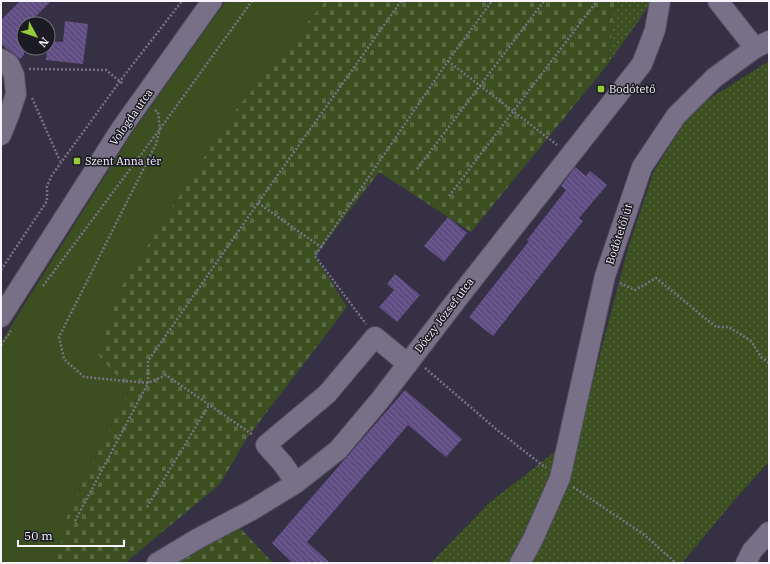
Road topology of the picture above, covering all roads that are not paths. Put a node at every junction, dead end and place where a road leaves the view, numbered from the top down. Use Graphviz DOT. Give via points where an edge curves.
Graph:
graph roads {
  1 [pos="212,1"];
  2 [pos="660,1"];
  3 [pos="718,1"];
  4 [pos="762,45"];
  5 [pos="1,59"];
  6 [pos="1,135"];
  7 [pos="8,322"];
  8 [pos="410,361"];
  9 [pos="296,483"];
  10 [pos="768,528"];
  11 [pos="157,563"];
  12 [pos="520,563"];
  13 [pos="746,563"];
  1 -- 7 [label="street, Vologda utca" via="121,129"];
  2 -- 8 [label="street, Dóczy József utca" via="656,30 642,64"];
  3 -- 4 [label="street"];
  4 -- 12 [label="street, Bodótetői út" via="714,78 676,116 642,167 605,276 560,478 534,539"];
  5 -- 6 [label="street" via="8,64 14,75 16,94"];
  8 -- 9 [label="street, Dóczy József utca" via="338,450"];
  8 -- 9 [label="street" via="375,336 327,394 266,445"];
  9 -- 11 [label="street, Dóczy József utca"];
  10 -- 13 [label="street"];
}
